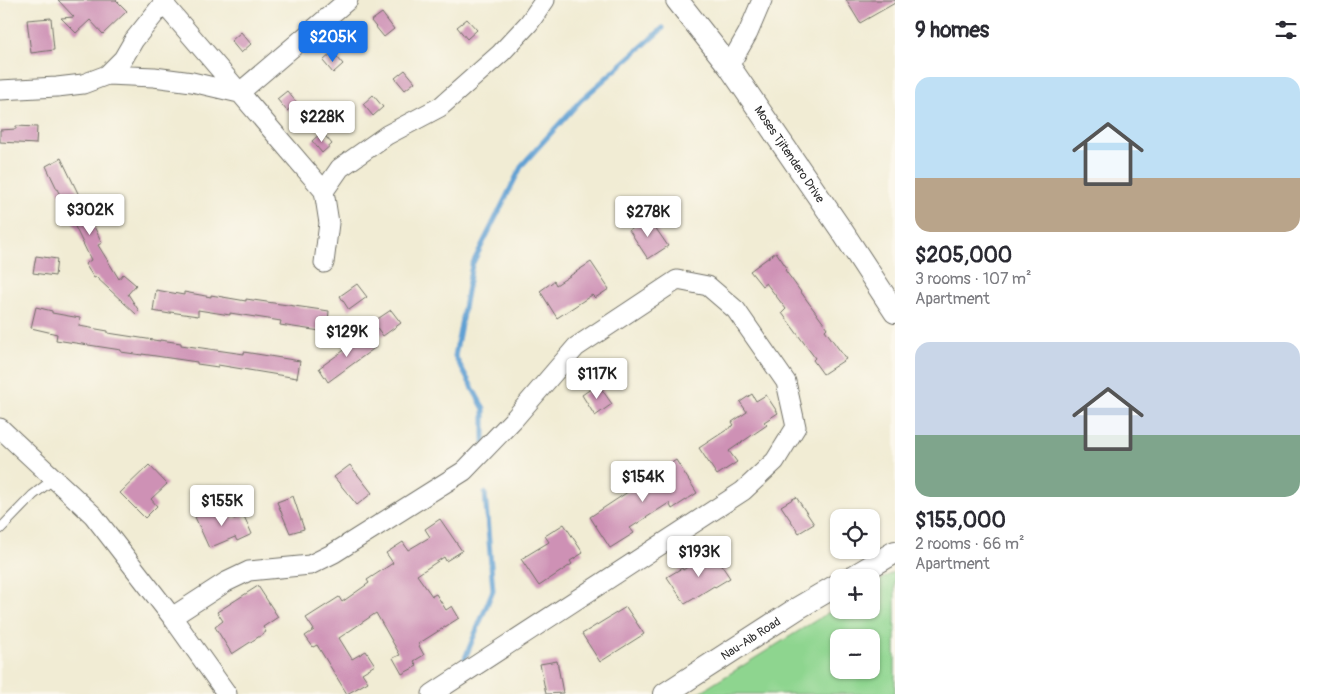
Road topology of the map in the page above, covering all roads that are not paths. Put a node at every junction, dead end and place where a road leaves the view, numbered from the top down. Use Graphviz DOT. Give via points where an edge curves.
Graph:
graph roads {
  1 [pos="348,0"];
  2 [pos="545,0"];
  3 [pos="677,0"];
  4 [pos="762,0"];
  5 [pos="165,2"];
  6 [pos="729,66"];
  7 [pos="108,75"];
  8 [pos="0,90"];
  9 [pos="239,93"];
  10 [pos="324,191"];
  11 [pos="324,263"];
  12 [pos="895,312"];
  13 [pos="0,428"];
  14 [pos="55,478"];
  15 [pos="0,529"];
  16 [pos="895,552"];
  17 [pos="866,569"];
  18 [pos="830,589"];
  19 [pos="172,616"];
  20 [pos="227,694"];
  21 [pos="432,694"];
  22 [pos="665,694"];
  1 -- 9 [label="street"];
  2 -- 10 [label="street" via="501,53 440,107 387,134 340,168"];
  3 -- 6 [label="street, Moses Tjitendero Drive"];
  4 -- 6 [label="street"];
  5 -- 7 [label="street"];
  5 -- 9 [label="street"];
  6 -- 12 [label="street, Moses Tjitendero Drive"];
  7 -- 8 [label="street" via="83,84"];
  7 -- 9 [label="street" via="164,78"];
  9 -- 10 [label="street"];
  10 -- 11 [label="street" via="329,223"];
  13 -- 14 [label="street"];
  14 -- 15 [label="lane"];
  14 -- 19 [label="street" via="93,515"];
  16 -- 17 [label="street"];
  18 -- 22 [label="street, Nau-Aib Road"];
  19 -- 20 [label="street"];
  19 -- 21 [label="street" via="249,571 310,565 334,553 464,471 576,347 677,280 708,286 736,310 786,382 796,427 775,461 743,491"];
}
